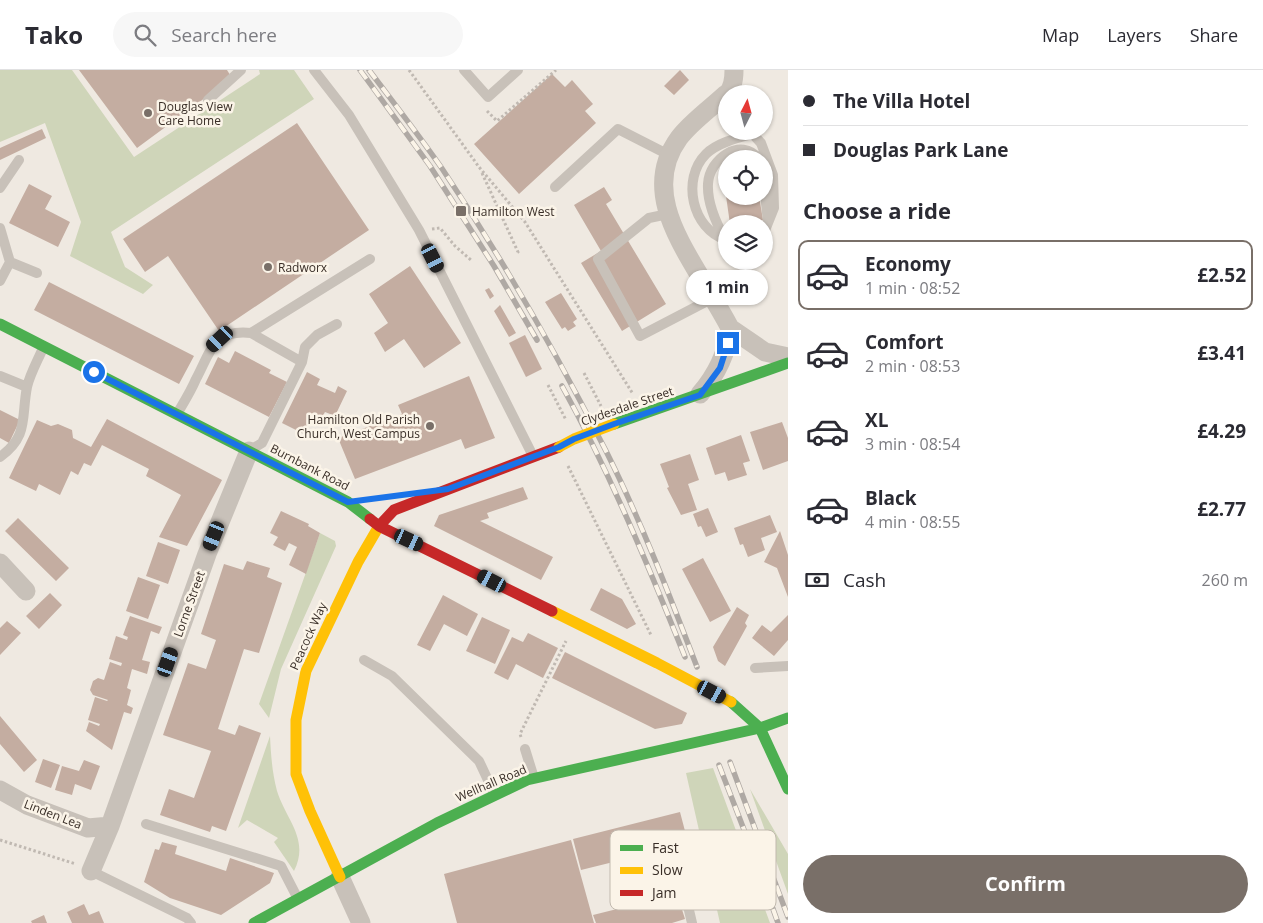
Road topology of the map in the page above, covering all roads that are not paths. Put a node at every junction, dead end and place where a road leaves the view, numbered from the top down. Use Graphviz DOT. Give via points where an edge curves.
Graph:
graph roads {
  1 [pos="241,70"];
  2 [pos="314,70"];
  3 [pos="464,70"];
  4 [pos="518,70"];
  5 [pos="734,70"];
  6 [pos="732,85"];
  7 [pos="208,100"];
  8 [pos="718,103"];
  9 [pos="734,140"];
  10 [pos="758,140"];
  11 [pos="669,155"];
  12 [pos="718,159"];
  13 [pos="19,160"];
  14 [pos="555,187"];
  15 [pos="0,188"];
  16 [pos="668,214"];
  17 [pos="771,215"];
  18 [pos="718,227"];
  19 [pos="0,228"];
  20 [pos="718,237"];
  21 [pos="370,259"];
  22 [pos="10,262"];
  23 [pos="36,274"];
  24 [pos="0,281"];
  25 [pos="713,298"];
  26 [pos="0,324"];
  27 [pos="337,324"];
  28 [pos="730,328"];
  29 [pos="251,333"];
  30 [pos="44,346"];
  31 [pos="788,357"];
  32 [pos="302,362"];
  33 [pos="788,363"];
  34 [pos="0,376"];
  35 [pos="27,387"];
  36 [pos="700,395"];
  37 [pos="177,415"];
  38 [pos="249,451"];
  39 [pos="0,457"];
  40 [pos="534,457"];
  41 [pos="448,489"];
  42 [pos="395,496"];
  43 [pos="368,500"];
  44 [pos="348,502"];
  45 [pos="379,526"];
  46 [pos="4,576"];
  47 [pos="26,591"];
  48 [pos="364,660"];
  49 [pos="788,666"];
  50 [pos="755,668"];
  51 [pos="788,718"];
  52 [pos="760,728"];
  53 [pos="525,749"];
  54 [pos="534,779"];
  55 [pos="788,789"];
  56 [pos="0,790"];
  57 [pos="495,794"];
  58 [pos="146,824"];
  59 [pos="110,826"];
  60 [pos="91,871"];
  61 [pos="340,877"];
  62 [pos="298,899"];
  63 [pos="689,910"];
  64 [pos="191,923"];
  65 [pos="254,923"];
  66 [pos="361,923"];
  67 [pos="692,923"];
  1 -- 7 [label="lane"];
  2 -- 40 [label="lane" via="349,115 419,230"];
  3 -- 4 [label="lane" via="488,97"];
  5 -- 6 [label="street"];
  8 -- 11 [label="street" via="680,138"];
  9 -- 20 [label="lane" via="707,152 700,161 692,186 698,214"];
  10 -- 17 [label="lane" via="773,175"];
  11 -- 14 [label="lane" via="618,129"];
  11 -- 16 [label="street" via="663,194"];
  12 -- 18 [label="lane" via="708,185"];
  13 -- 15 [label="lane"];
  16 -- 25 [label="street"];
  16 -- 25 [label="lane" via="650,218 598,258 640,336"];
  19 -- 22 [label="lane"];
  21 -- 29 [label="lane"];
  22 -- 23 [label="lane"];
  22 -- 24 [label="lane"];
  25 -- 28 [label="street"];
  26 -- 30 [label="main road, Burnbank Road"];
  27 -- 32 [label="lane" via="317,335 305,347"];
  28 -- 31 [label="street" via="765,352"];
  28 -- 36 [label="street" via="720,368"];
  29 -- 32 [label="lane"];
  29 -- 37 [label="lane" via="238,332 220,339 211,347"];
  30 -- 35 [label="lane"];
  30 -- 37 [label="main road, Burnbank Road"];
  32 -- 38 [label="lane" via="262,443"];
  33 -- 36 [label="main road, Clydesdale Street"];
  34 -- 35 [label="lane"];
  35 -- 39 [label="lane" via="22,430 12,448"];
  36 -- 40 [label="main road, Clydesdale Street, bridge" via="614,424"];
  37 -- 38 [label="main road, Burnbank Road"];
  38 -- 44 [label="main road, Burnbank Road"];
  38 -- 59 [label="street, Lorne Street" via="207,554"];
  40 -- 41 [label="main road, Clydesdale Street"];
  41 -- 42 [label="main road, Clydesdale Street"];
  41 -- 45 [label="main road, Clydesdale Street" via="394,510"];
  43 -- 44 [label="main road"];
  44 -- 45 [label="main road, Burnbank Road"];
  45 -- 52 [label="main road, Burnbank Road" via="657,663 734,704"];
  45 -- 61 [label="main road, Peacock Way" via="358,562 306,671 296,720 296,774"];
  46 -- 47 [label="street"];
  48 -- 57 [label="lane" via="392,676 479,761"];
  49 -- 50 [label="lane"];
  51 -- 52 [label="main road, Wellhall Road"];
  52 -- 54 [label="main road, Wellhall Road"];
  52 -- 55 [label="main road"];
  53 -- 54 [label="lane"];
  54 -- 57 [label="main road, Wellhall Road"];
  56 -- 59 [label="street, Linden Lea" via="27,805 88,828"];
  57 -- 61 [label="main road, Wellhall Road"];
  58 -- 62 [label="lane" via="281,866"];
  59 -- 60 [label="street, Lorne Street"];
  60 -- 64 [label="lane" via="187,918"];
  61 -- 62 [label="main road, Wellhall Road"];
  61 -- 66 [label="street"];
  62 -- 65 [label="main road, Wellhall Road"];
  63 -- 67 [label="lane"];
}
